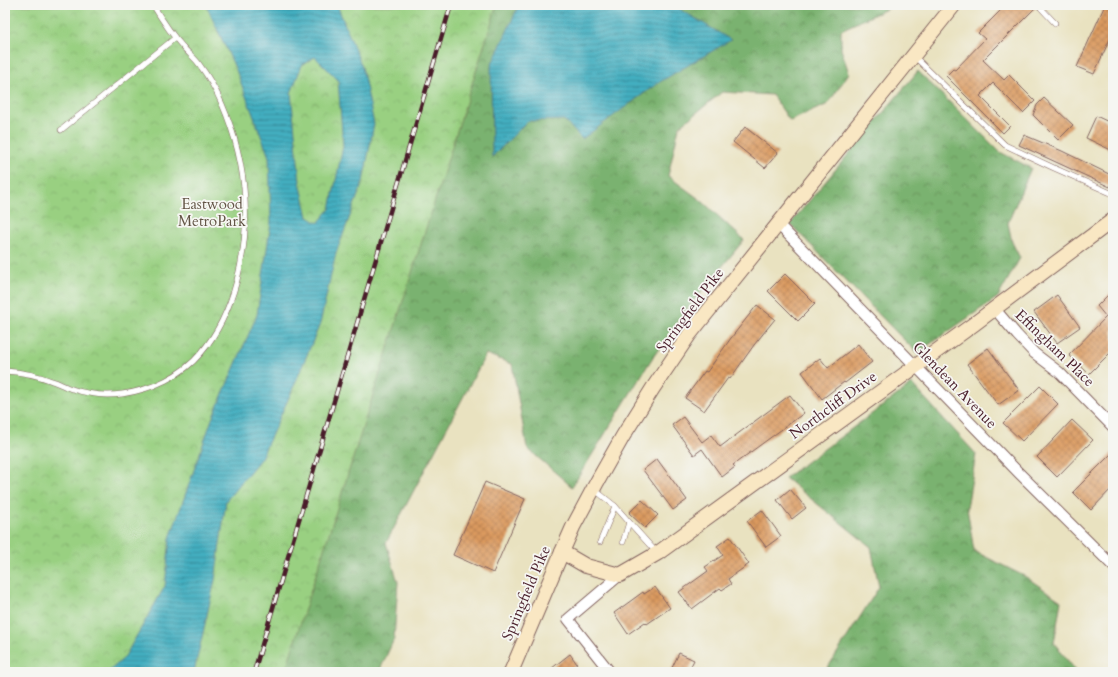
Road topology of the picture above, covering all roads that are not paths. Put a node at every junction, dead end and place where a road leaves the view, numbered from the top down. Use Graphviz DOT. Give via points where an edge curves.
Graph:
graph roads {
  1 [pos="153,5"];
  2 [pos="954,5"];
  3 [pos="1038,5"];
  4 [pos="1056,23"];
  5 [pos="175,38"];
  6 [pos="914,55"];
  7 [pos="61,130"];
  8 [pos="1113,194"];
  9 [pos="1113,220"];
  10 [pos="778,224"];
  11 [pos="994,308"];
  12 [pos="916,366"];
  13 [pos="5,371"];
  14 [pos="1113,427"];
  15 [pos="593,488"];
  16 [pos="615,506"];
  17 [pos="629,522"];
  18 [pos="600,542"];
  19 [pos="623,542"];
  20 [pos="562,552"];
  21 [pos="658,553"];
  22 [pos="1113,566"];
  23 [pos="620,575"];
  24 [pos="511,672"];
  25 [pos="610,672"];
  1 -- 5 [label="lane"];
  2 -- 6 [label="main road, Springfield Pike"];
  3 -- 4 [label="lane"];
  5 -- 7 [label="lane"];
  5 -- 13 [label="lane" via="208,76 222,103 238,151 242,175 245,219 239,271 233,294 214,337 201,354 171,378 153,386 121,394 88,393 30,374"];
  6 -- 8 [label="lane" via="1005,145"];
  6 -- 10 [label="main road, Springfield Pike"];
  9 -- 11 [label="main road, Northcliff Drive"];
  10 -- 12 [label="street, Glendean Avenue"];
  10 -- 15 [label="main road, Springfield Pike" via="660,378"];
  11 -- 12 [label="main road, Northcliff Drive"];
  11 -- 14 [label="street, Effingham Place" via="1034,353 1059,372"];
  12 -- 21 [label="main road, Northcliff Drive"];
  12 -- 22 [label="street, Glendean Avenue"];
  15 -- 16 [label="lane"];
  15 -- 20 [label="main road, Springfield Pike"];
  16 -- 17 [label="lane"];
  16 -- 18 [label="lane"];
  17 -- 19 [label="lane"];
  17 -- 21 [label="lane"];
  20 -- 23 [label="main road" via="586,566"];
  20 -- 24 [label="main road, Springfield Pike"];
  21 -- 23 [label="main road, Northcliff Drive"];
  23 -- 25 [label="street" via="568,619"];
}
